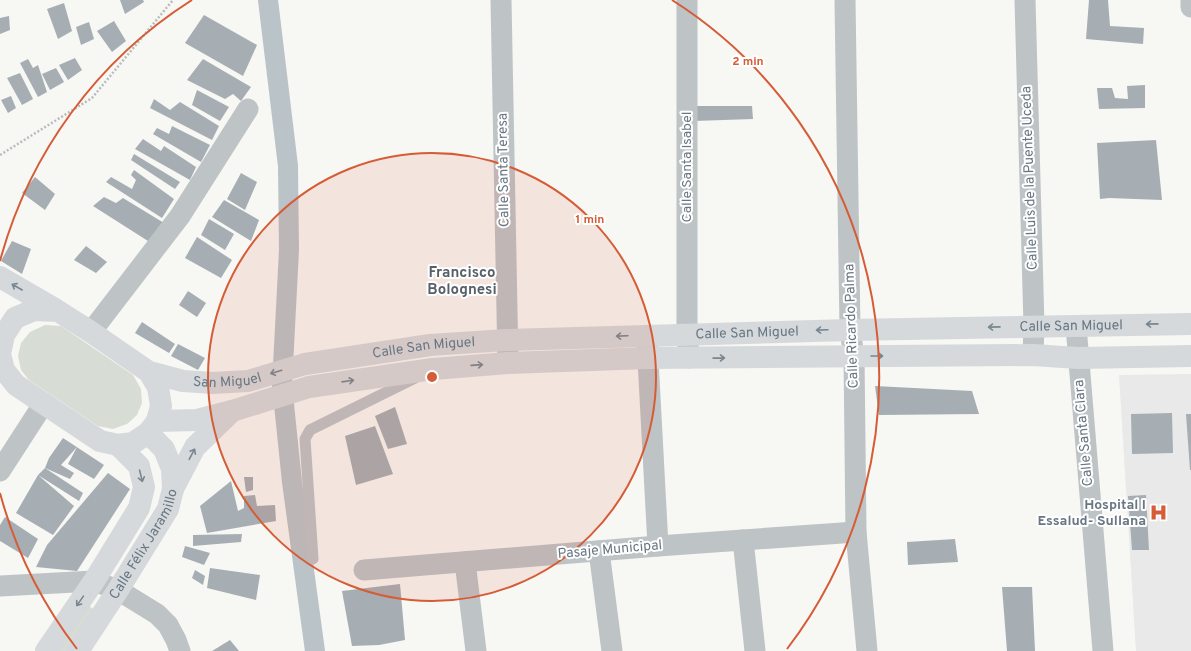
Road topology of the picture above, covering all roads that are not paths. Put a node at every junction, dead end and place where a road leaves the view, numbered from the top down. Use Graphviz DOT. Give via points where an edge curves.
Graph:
graph roads {
  1 [pos="501,0"];
  2 [pos="686,0"];
  3 [pos="845,0"];
  4 [pos="1024,0"];
  5 [pos="1191,0"];
  6 [pos="1191,7"];
  7 [pos="248,109"];
  8 [pos="0,277"];
  9 [pos="58,311"];
  10 [pos="7,313"];
  11 [pos="1191,324"];
  12 [pos="1034,326"];
  13 [pos="1076,326"];
  14 [pos="850,330"];
  15 [pos="91,332"];
  16 [pos="687,335"];
  17 [pos="647,336"];
  18 [pos="506,340"];
  19 [pos="0,354"];
  20 [pos="1033,355"];
  21 [pos="854,356"];
  22 [pos="1191,356"];
  23 [pos="648,358"];
  24 [pos="689,358"];
  25 [pos="1078,358"];
  26 [pos="508,363"];
  27 [pos="305,364"];
  28 [pos="433,369"];
  29 [pos="149,372"];
  30 [pos="309,387"];
  31 [pos="44,403"];
  32 [pos="232,411"];
  33 [pos="153,427"];
  34 [pos="118,445"];
  35 [pos="0,471"];
  36 [pos="173,489"];
  37 [pos="856,532"];
  38 [pos="743,540"];
  39 [pos="658,546"];
  40 [pos="599,551"];
  41 [pos="313,559"];
  42 [pos="465,562"];
  43 [pos="364,570"];
  44 [pos="94,581"];
  45 [pos="0,586"];
  46 [pos="118,590"];
  47 [pos="46,651"];
  48 [pos="78,651"];
  49 [pos="180,651"];
  50 [pos="476,651"];
  51 [pos="612,651"];
  52 [pos="755,651"];
  53 [pos="867,651"];
  54 [pos="1103,651"];
  1 -- 18 [label="street, Calle Santa Teresa"];
  2 -- 16 [label="street, Calle Santa Isabel"];
  3 -- 14 [label="street, Calle Ricardo Palma"];
  4 -- 12 [label="street, Calle Luis de la Puente Uceda"];
  5 -- 6 [label="street"];
  7 -- 15 [label="street" via="180,216"];
  9 -- 8 [label="street, one-way"];
  9 -- 10 [label="street"];
  9 -- 15 [label="street"];
  10 -- 19 [label="street"];
  11 -- 13 [label="street, Calle San Miguel, one-way"];
  12 -- 13 [label="street, Calle San Miguel"];
  12 -- 14 [label="street, Calle San Miguel, one-way"];
  12 -- 20 [label="street, Calle Luis de la Puente Uceda"];
  13 -- 25 [label="street, Calle Santa Clara"];
  14 -- 16 [label="street, Calle San Miguel, one-way"];
  14 -- 21 [label="street, Calle Ricardo Palma"];
  15 -- 29 [label="street"];
  16 -- 17 [label="street, Calle San Miguel"];
  16 -- 24 [label="street, Calle Santa Isabel"];
  17 -- 18 [label="street, Calle San Miguel, one-way"];
  17 -- 23 [label="street"];
  18 -- 26 [label="street, Calle Santa Teresa"];
  18 -- 27 [label="street, Calle San Miguel" via="430,345"];
  19 -- 31 [label="street" via="4,370 16,385"];
  21 -- 20 [label="street, Calle San Miguel, one-way"];
  20 -- 25 [label="street, Calle San Miguel"];
  24 -- 21 [label="street, Calle San Miguel, one-way"];
  21 -- 37 [label="street, Calle Ricardo Palma"];
  22 -- 25 [label="street, Calle San Miguel"];
  23 -- 24 [label="street, Calle San Miguel"];
  23 -- 26 [label="street, Calle San Miguel"];
  23 -- 39 [label="street"];
  25 -- 54 [label="street, Calle Santa Clara"];
  28 -- 26 [label="street, Calle San Miguel, one-way"];
  27 -- 29 [label="street, San Miguel, one-way" via="248,381 213,383 183,381"];
  30 -- 28 [label="street, Calle San Miguel, one-way"];
  28 -- 41 [label="lane" via="310,430 305,439"];
  29 -- 33 [label="street" via="158,387 161,406"];
  30 -- 32 [label="street, San Miguel"];
  31 -- 34 [label="street" via="100,441"];
  31 -- 35 [label="street"];
  32 -- 33 [label="street, San Miguel"];
  36 -- 32 [label="street, one-way" via="196,447"];
  33 -- 34 [label="street" via="133,443"];
  33 -- 36 [label="street, Calle Félix Jaramillo" via="172,469"];
  34 -- 44 [label="street, Calle Félix Jaramillo, one-way" via="139,466 144,487 139,508"];
  36 -- 46 [label="street, Calle Félix Jaramillo" via="168,509"];
  37 -- 38 [label="street, Pasaje Municipal"];
  37 -- 53 [label="street, Calle Ricardo Palma"];
  38 -- 39 [label="street, Pasaje Municipal"];
  38 -- 52 [label="street"];
  39 -- 40 [label="street, Pasaje Municipal"];
  40 -- 42 [label="street, Pasaje Municipal"];
  40 -- 51 [label="street"];
  42 -- 43 [label="street, Pasaje Municipal"];
  42 -- 50 [label="street"];
  44 -- 45 [label="street"];
  44 -- 46 [label="street"];
  44 -- 47 [label="street, Calle Félix Jaramillo, one-way"];
  46 -- 48 [label="street, Calle Félix Jaramillo"];
  46 -- 49 [label="street" via="157,614 168,625"];
}
